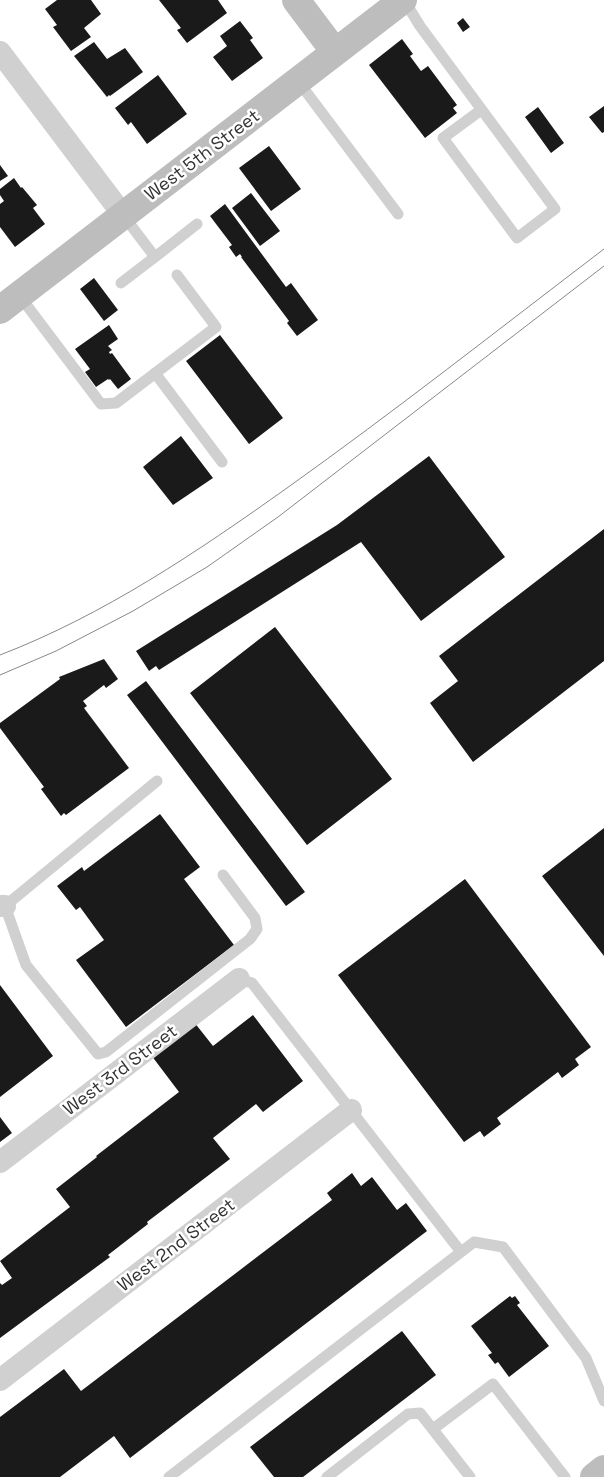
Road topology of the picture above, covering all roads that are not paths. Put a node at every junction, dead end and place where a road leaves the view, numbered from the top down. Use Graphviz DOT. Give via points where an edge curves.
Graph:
graph roads {
  1 [pos="296,0"];
  2 [pos="404,0"];
  3 [pos="0,52"];
  4 [pos="335,52"];
  5 [pos="298,81"];
  6 [pos="481,110"];
  7 [pos="398,214"];
  8 [pos="123,215"];
  9 [pos="197,224"];
  10 [pos="155,257"];
  11 [pos="177,275"];
  12 [pos="121,283"];
  13 [pos="10,302"];
  14 [pos="155,373"];
  15 [pos="222,462"];
  16 [pos="157,781"];
  17 [pos="223,875"];
  18 [pos="2,906"];
  19 [pos="239,979"];
  20 [pos="351,1110"];
  21 [pos="0,1162"];
  22 [pos="461,1252"];
  23 [pos="0,1380"];
  24 [pos="604,1401"];
  25 [pos="433,1430"];
  26 [pos="604,1469"];
  27 [pos="169,1477"];
  28 [pos="327,1477"];
  29 [pos="470,1477"];
  30 [pos="565,1477"];
  31 [pos="594,1477"];
  1 -- 4 [label="street"];
  2 -- 4 [label="street, West 5th Street"];
  2 -- 6 [label="lane"];
  3 -- 8 [label="street"];
  4 -- 5 [label="street, West 5th Street"];
  5 -- 7 [label="lane"];
  5 -- 8 [label="street, West 5th Street"];
  6 -- 6 [label="lane" via="555,209 517,238 443,138"];
  8 -- 10 [label="lane"];
  8 -- 13 [label="street, West 5th Street"];
  9 -- 10 [label="lane"];
  10 -- 12 [label="lane"];
  11 -- 14 [label="lane" via="216,327"];
  13 -- 14 [label="lane" via="101,404 116,403"];
  14 -- 15 [label="lane"];
  16 -- 18 [label="lane"];
  17 -- 18 [label="lane" via="255,918 256,929 250,939 106,1052 98,1054 26,965"];
  19 -- 20 [label="lane" via="252,984"];
  19 -- 21 [label="street, West 3rd Street"];
  20 -- 22 [label="lane"];
  20 -- 23 [label="street, West 2nd Street"];
  22 -- 24 [label="lane" via="474,1242 503,1247 586,1358"];
  22 -- 27 [label="lane"];
  25 -- 28 [label="lane" via="420,1413 408,1414"];
  25 -- 29 [label="lane"];
  25 -- 30 [label="lane" via="492,1384"];
  26 -- 31 [label="street"];
}
